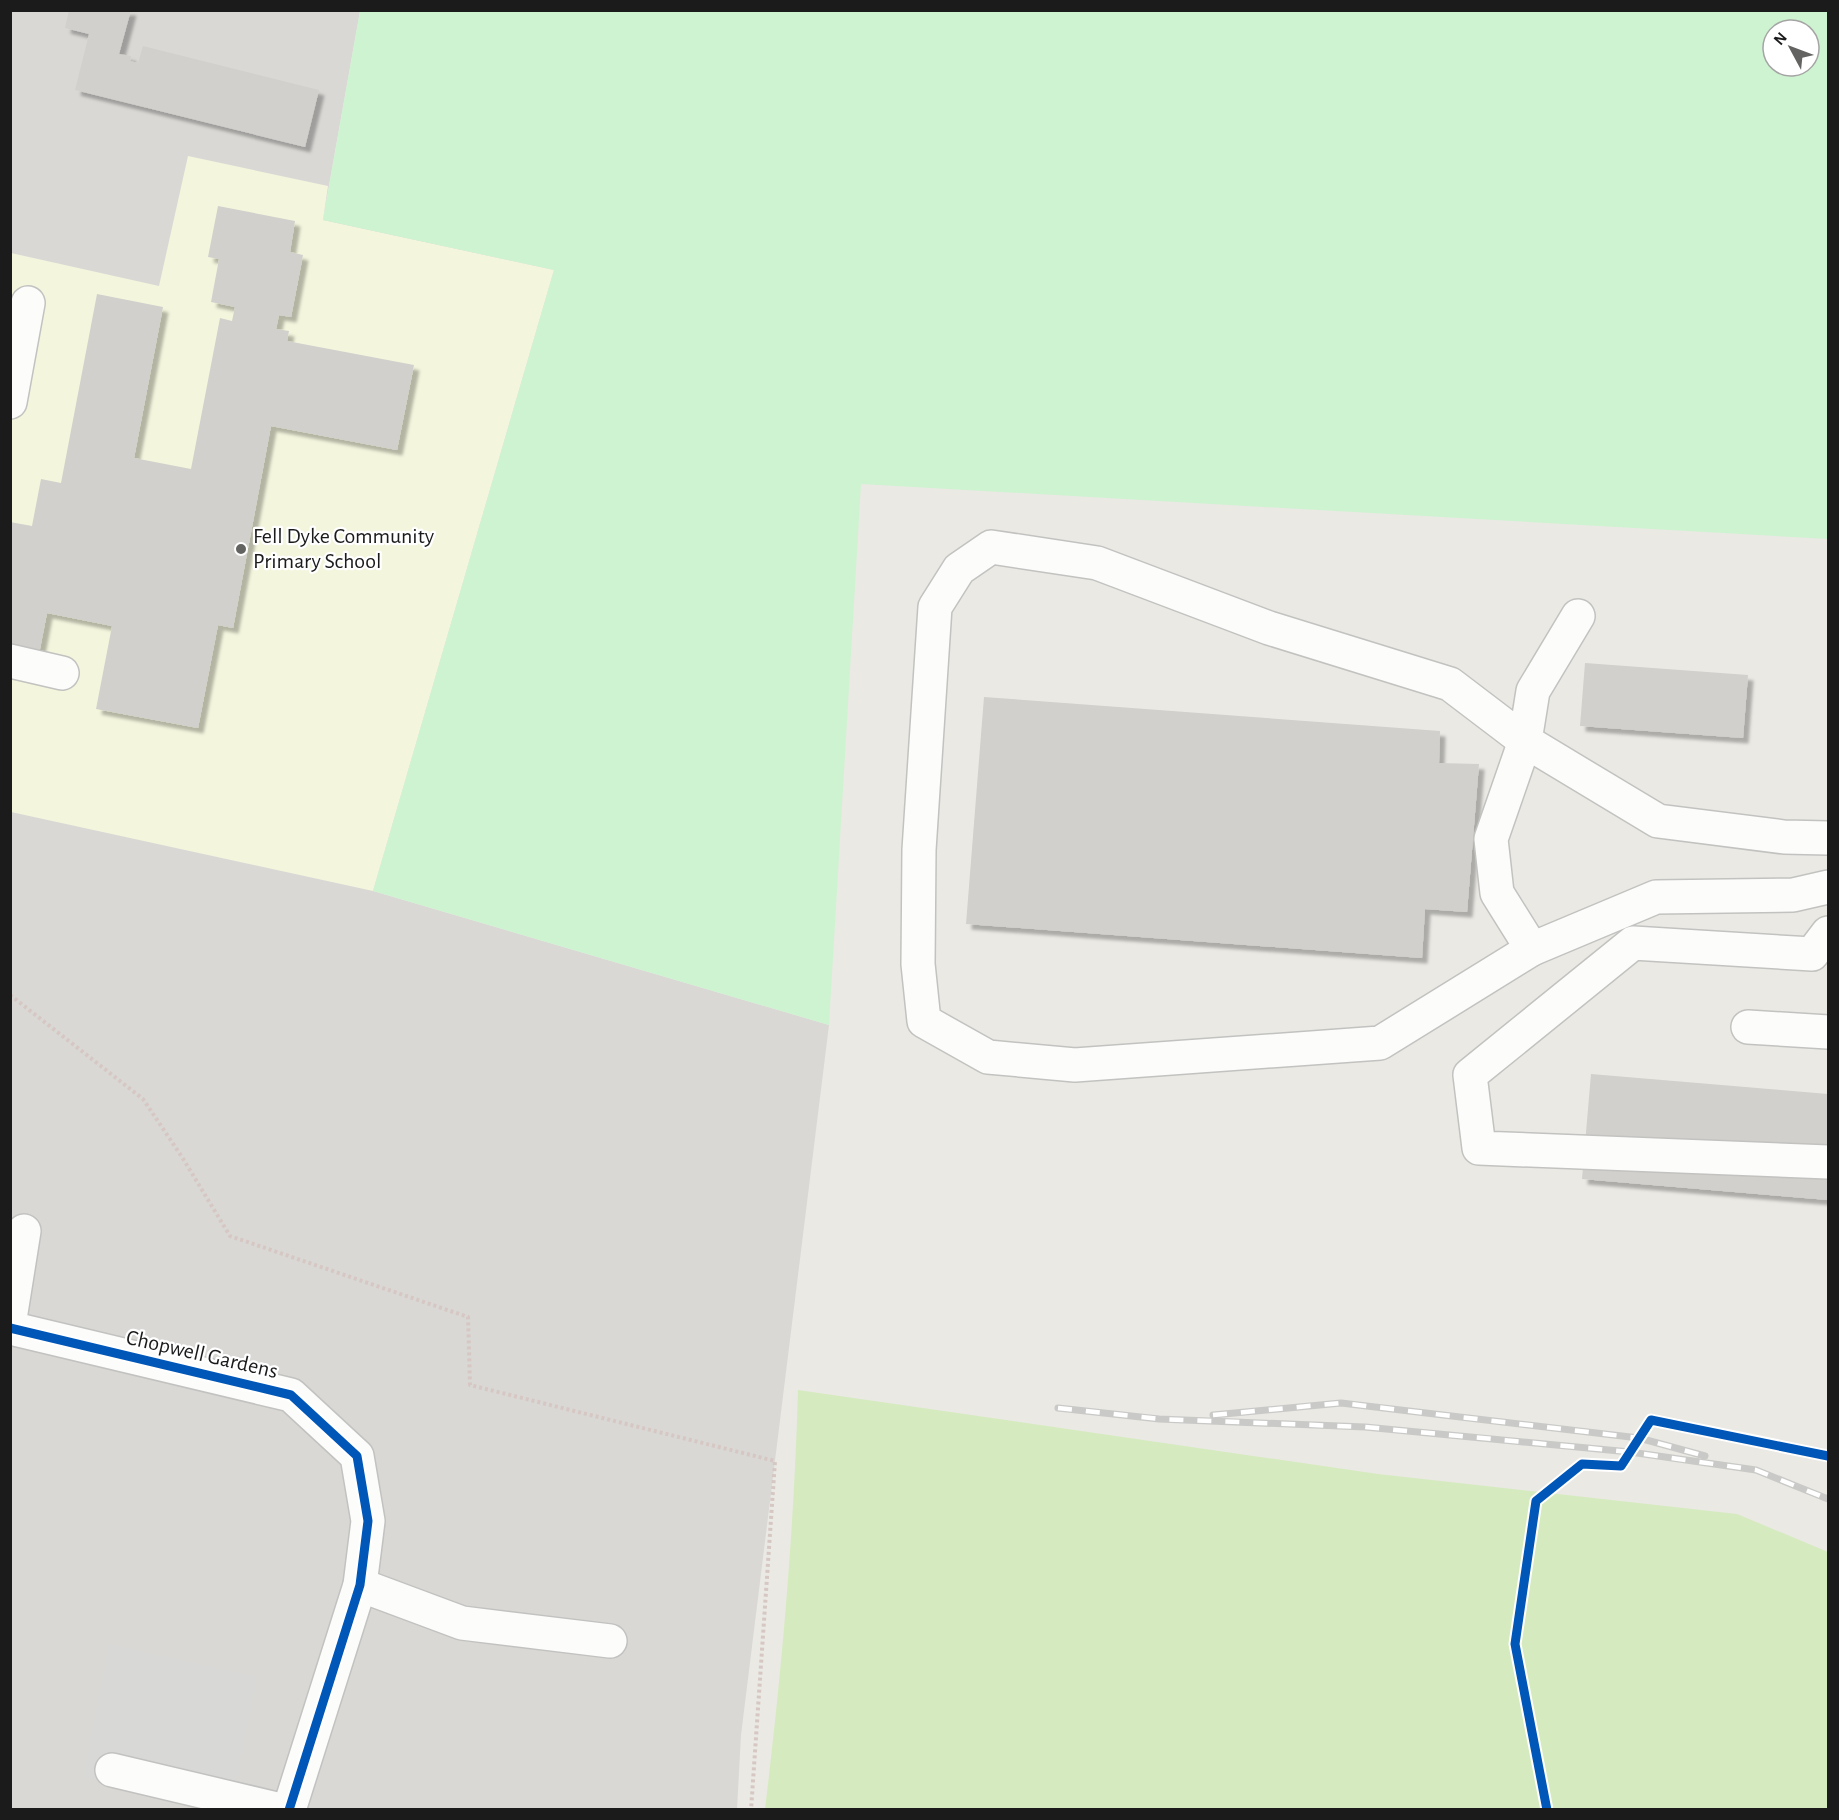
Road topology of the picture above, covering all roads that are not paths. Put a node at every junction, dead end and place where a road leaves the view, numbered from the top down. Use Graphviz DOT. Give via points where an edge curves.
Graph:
graph roads {
  1 [pos="28,303"];
  2 [pos="15,353"];
  3 [pos="10,402"];
  4 [pos="1578,616"];
  5 [pos="10,661"];
  6 [pos="62,673"];
  7 [pos="1525,741"];
  8 [pos="1828,838"];
  9 [pos="1828,888"];
  10 [pos="1828,933"];
  11 [pos="1532,949"];
  12 [pos="1749,1027"];
  13 [pos="1828,1032"];
  14 [pos="1828,1162"];
  15 [pos="24,1231"];
  16 [pos="10,1319"];
  17 [pos="10,1328"];
  18 [pos="360,1585"];
  19 [pos="610,1641"];
  20 [pos="112,1770"];
  21 [pos="281,1809"];
  22 [pos="289,1809"];
  1 -- 2 [label="street"];
  2 -- 3 [label="street"];
  4 -- 7 [label="street" via="1533,691"];
  5 -- 6 [label="street"];
  7 -- 8 [label="street" via="1658,821 1784,837"];
  7 -- 11 [label="street" via="1491,839 1497,892"];
  7 -- 11 [label="street" via="1450,684 1269,628 1096,563 992,547 959,569 935,607 919,850 918,964 924,1021 988,1057 1075,1065 1380,1044"];
  9 -- 11 [label="street" via="1793,894 1656,897"];
  10 -- 14 [label="street" via="1812,954 1633,943 1470,1075 1479,1148"];
  12 -- 13 [label="street"];
  15 -- 16 [label="street"];
  17 -- 18 [label="street, Chopwell Gardens" via="291,1395 357,1456 368,1521"];
  18 -- 19 [label="street" via="462,1623"];
  18 -- 22 [label="street, Chopwell Gardens"];
  20 -- 21 [label="street"];
}
